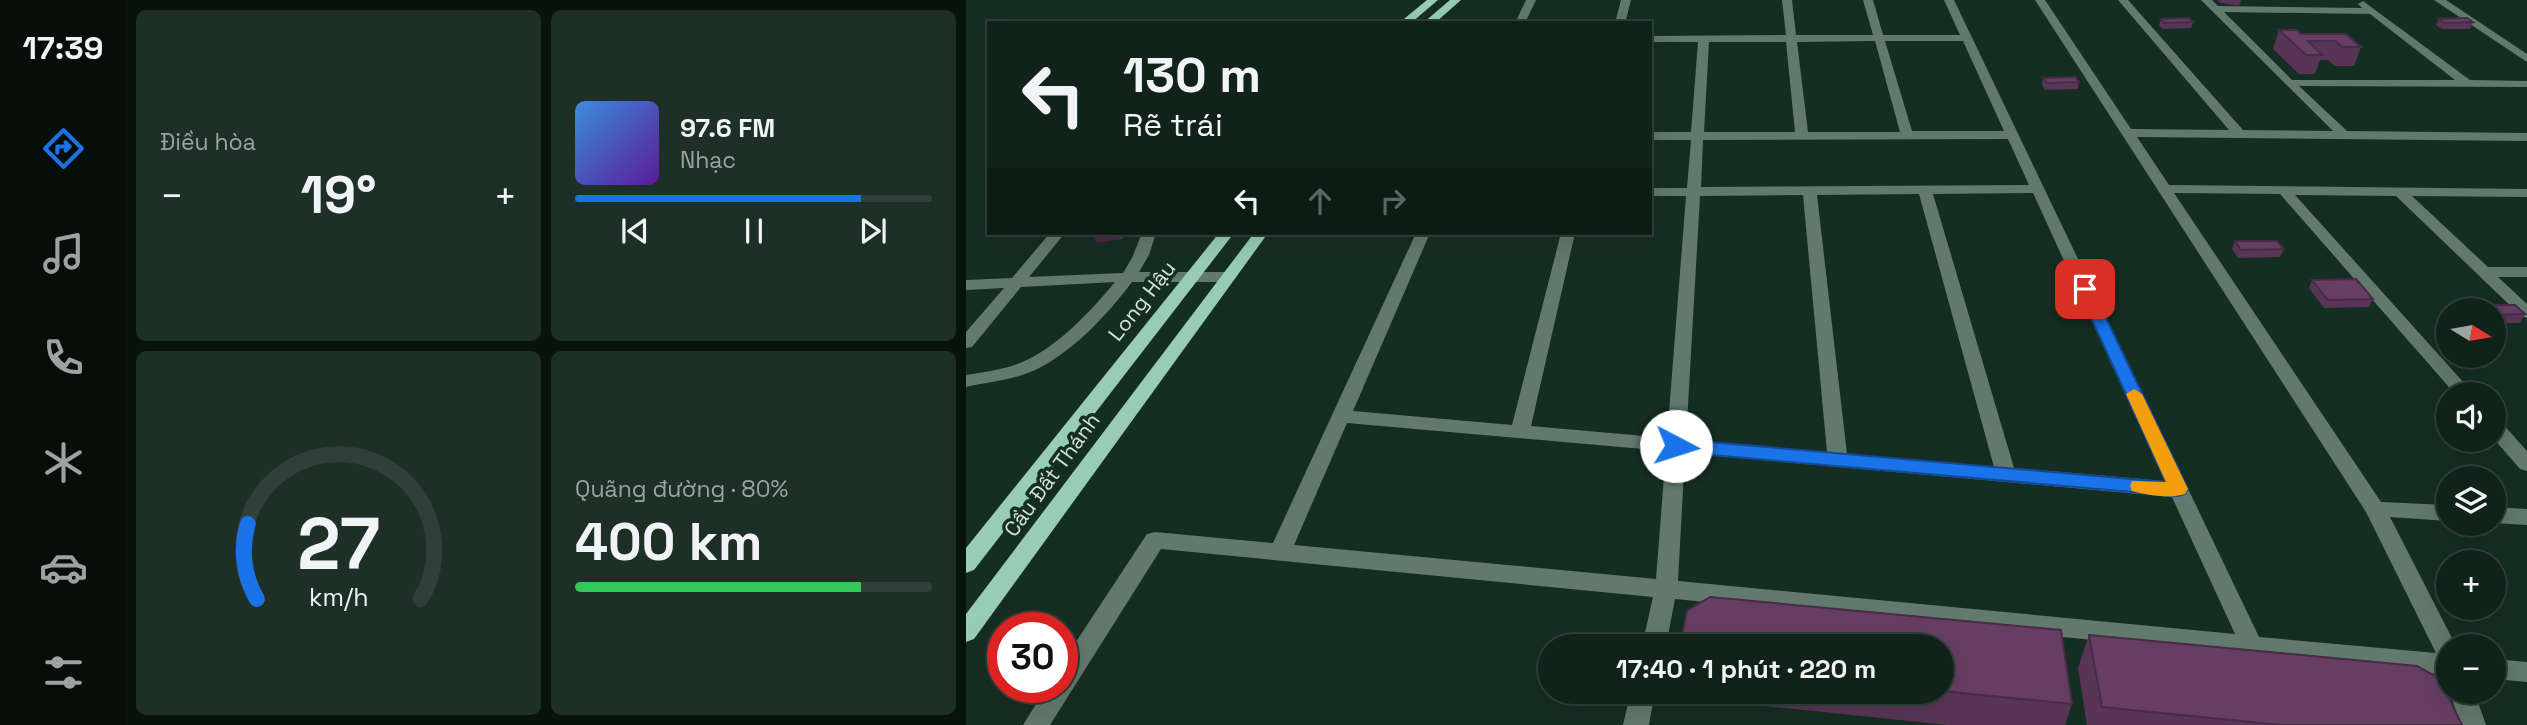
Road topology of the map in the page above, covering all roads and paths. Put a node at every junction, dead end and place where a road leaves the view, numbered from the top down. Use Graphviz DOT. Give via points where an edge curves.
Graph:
graph roads {
  1 [pos="1433,0"];
  2 [pos="1456,0"];
  3 [pos="1531,0"];
  4 [pos="1626,0"];
  5 [pos="1787,0"];
  6 [pos="1868,0"];
  7 [pos="1949,0"];
  8 [pos="2040,0"];
  9 [pos="2123,0"];
  10 [pos="2206,0"];
  11 [pos="2357,0"];
  12 [pos="2439,0"];
  13 [pos="2216,9"];
  14 [pos="2371,12"];
  15 [pos="1407,21"];
  16 [pos="1430,21"];
  17 [pos="1521,21"];
  18 [pos="1621,21"];
  19 [pos="1967,38"];
  20 [pos="1704,39"];
  21 [pos="1791,39"];
  22 [pos="1880,39"];
  23 [pos="1652,40"];
  24 [pos="2527,59"];
  25 [pos="2290,83"];
  26 [pos="2466,83"];
  27 [pos="2527,84"];
  28 [pos="2126,133"];
  29 [pos="2239,134"];
  30 [pos="1907,135"];
  31 [pos="2012,135"];
  32 [pos="2344,135"];
  33 [pos="1652,136"];
  34 [pos="1698,136"];
  35 [pos="1802,136"];
  36 [pos="2527,137"];
  37 [pos="2165,189"];
  38 [pos="1924,190"];
  39 [pos="2038,190"];
  40 [pos="1694,191"];
  41 [pos="1810,191"];
  42 [pos="2284,191"];
  43 [pos="2400,191"];
  44 [pos="1652,192"];
  45 [pos="2527,193"];
  46 [pos="1056,235"];
  47 [pos="1148,235"];
  48 [pos="1225,235"];
  49 [pos="1259,235"];
  50 [pos="1422,235"];
  51 [pos="1568,235"];
  52 [pos="2485,272"];
  53 [pos="2527,272"];
  54 [pos="1127,276"];
  55 [pos="1192,276"];
  56 [pos="1228,276"];
  57 [pos="1016,283"];
  58 [pos="966,285"];
  59 [pos="2527,313"];
  60 [pos="966,342"];
  61 [pos="1121,366"];
  62 [pos="966,381"];
  63 [pos="2454,382"];
  64 [pos="1341,416"];
  65 [pos="1520,432"];
  66 [pos="2506,440"];
  67 [pos="1676,446"];
  68 [pos="1838,460"];
  69 [pos="2527,464"];
  70 [pos="2006,475"];
  71 [pos="2178,489"];
  72 [pos="2375,509"];
  73 [pos="2436,512"];
  74 [pos="2506,516"];
  75 [pos="2527,517"];
  76 [pos="1280,552"];
  77 [pos="966,564"];
  78 [pos="1666,589"];
  79 [pos="966,632"];
  80 [pos="1657,634"];
  81 [pos="2438,634"];
  82 [pos="2252,646"];
  83 [pos="1078,660"];
  84 [pos="2436,664"];
  85 [pos="2506,670"];
  86 [pos="2527,672"];
  87 [pos="1050,703"];
  88 [pos="2466,704"];
  89 [pos="1036,725"];
  90 [pos="2473,725"];
  1 -- 15 [label="main road"];
  2 -- 16 [label="main road"];
  3 -- 17 [label="street"];
  4 -- 18 [label="street"];
  5 -- 21 [label="street"];
  6 -- 22 [label="street"];
  7 -- 19 [label="street"];
  8 -- 28 [label="street"];
  9 -- 29 [label="street"];
  10 -- 13 [label="street"];
  11 -- 14 [label="street"];
  12 -- 24 [label="street"];
  13 -- 14 [label="street"];
  13 -- 25 [label="street"];
  14 -- 26 [label="street"];
  19 -- 22 [label="street"];
  19 -- 31 [label="street"];
  20 -- 21 [label="street"];
  20 -- 23 [label="street"];
  20 -- 34 [label="street"];
  21 -- 22 [label="street"];
  21 -- 35 [label="street"];
  22 -- 30 [label="street"];
  25 -- 26 [label="street"];
  25 -- 32 [label="street"];
  26 -- 27 [label="street"];
  28 -- 29 [label="street"];
  28 -- 37 [label="street"];
  29 -- 32 [label="street"];
  30 -- 31 [label="street"];
  30 -- 35 [label="street"];
  31 -- 39 [label="street"];
  32 -- 36 [label="street"];
  33 -- 34 [label="street"];
  34 -- 35 [label="street"];
  34 -- 40 [label="street"];
  37 -- 42 [label="street"];
  37 -- 72 [label="street"];
  38 -- 39 [label="street"];
  38 -- 41 [label="street"];
  38 -- 70 [label="street"];
  39 -- 71 [label="street"];
  40 -- 41 [label="street"];
  40 -- 44 [label="street"];
  40 -- 67 [label="street"];
  41 -- 68 [label="street"];
  42 -- 43 [label="street"];
  42 -- 63 [label="street"];
  43 -- 45 [label="street"];
  43 -- 52 [label="street"];
  46 -- 57 [label="street"];
  47 -- 54 [label="street"];
  48 -- 55 [label="main road, Long Hậu"];
  49 -- 56 [label="main road"];
  50 -- 64 [label="street"];
  51 -- 65 [label="street"];
  52 -- 53 [label="street"];
  52 -- 59 [label="street"];
  54 -- 55 [label="street"];
  54 -- 57 [label="street"];
  54 -- 62 [label="street" via="1058,349 1028,366"];
  55 -- 56 [label="street"];
  55 -- 61 [label="main road, Long Hậu"];
  56 -- 79 [label="main road, Cầu Đất Thánh"];
  57 -- 58 [label="street"];
  57 -- 60 [label="street"];
  61 -- 77 [label="main road, Cầu Đất Thánh"];
  64 -- 65 [label="street"];
  64 -- 76 [label="street"];
  65 -- 67 [label="street"];
  66 -- 69 [label="street"];
  67 -- 68 [label="street"];
  67 -- 78 [label="street"];
  68 -- 70 [label="street"];
  70 -- 71 [label="street"];
  71 -- 82 [label="street"];
  72 -- 73 [label="street"];
  72 -- 81 [label="street"];
  74 -- 75 [label="street"];
  76 -- 78 [label="street"];
  76 -- 83 [label="street" via="1155,540"];
  78 -- 80 [label="street"];
  78 -- 82 [label="street"];
  82 -- 84 [label="street"];
  85 -- 86 [label="street"];
  87 -- 89 [label="street"];
  88 -- 90 [label="street"];
}
